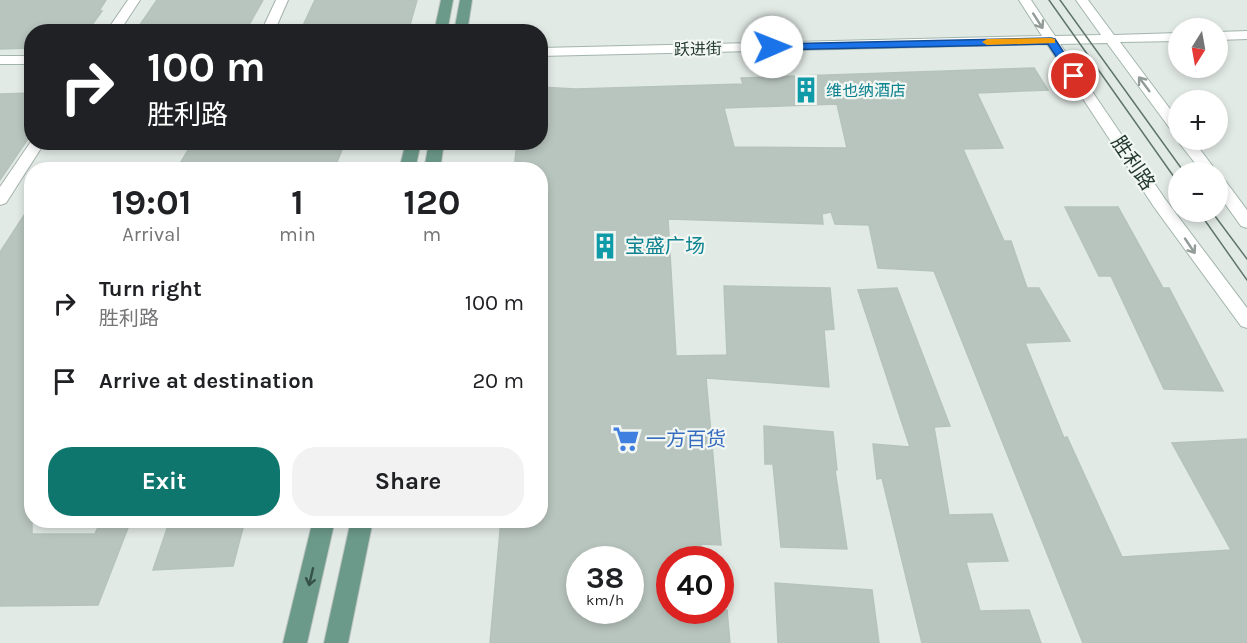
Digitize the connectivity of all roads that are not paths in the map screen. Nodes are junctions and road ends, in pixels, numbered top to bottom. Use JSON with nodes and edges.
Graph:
{"nodes":[{"id":1,"x":134,"y":0,"type":"edge"},
{"id":2,"x":282,"y":0,"type":"edge"},
{"id":3,"x":447,"y":0,"type":"edge"},
{"id":4,"x":466,"y":0,"type":"edge"},
{"id":5,"x":1025,"y":0,"type":"edge"},
{"id":6,"x":1082,"y":0,"type":"edge"},
{"id":7,"x":118,"y":24,"type":"edge"},
{"id":8,"x":271,"y":24,"type":"edge"},
{"id":9,"x":442,"y":24,"type":"edge"},
{"id":10,"x":462,"y":24,"type":"edge"},
{"id":11,"x":1247,"y":35,"type":"edge"},
{"id":12,"x":1228,"y":36,"type":"edge"},
{"id":13,"x":1168,"y":37,"type":"edge"},
{"id":14,"x":1110,"y":39,"type":"junction"},
{"id":15,"x":1051,"y":41,"type":"junction"},
{"id":16,"x":548,"y":52,"type":"edge"},
{"id":17,"x":0,"y":60,"type":"edge"},
{"id":18,"x":24,"y":60,"type":"edge"},
{"id":19,"x":1168,"y":116,"type":"edge"},
{"id":20,"x":1193,"y":150,"type":"edge"},
{"id":21,"x":1202,"y":162,"type":"edge"},
{"id":22,"x":24,"y":163,"type":"edge"},
{"id":23,"x":1228,"y":196,"type":"edge"},
{"id":24,"x":0,"y":199,"type":"edge"},
{"id":25,"x":1247,"y":222,"type":"edge"},
{"id":26,"x":1247,"y":321,"type":"edge"},
{"id":27,"x":322,"y":528,"type":"edge"},
{"id":28,"x":360,"y":528,"type":"edge"},
{"id":29,"x":295,"y":643,"type":"edge"},
{"id":30,"x":336,"y":643,"type":"edge"}],
"edges":[{"from":1,"to":7,"type":"street"},
{"from":2,"to":8,"type":"street"},
{"from":3,"to":9,"type":"main road"},
{"from":4,"to":10,"type":"main road"},
{"from":5,"to":15,"type":"street","name":"胜利路","one_way":true},
{"from":6,"to":14,"type":"street"},
{"from":11,"to":12,"type":"street"},
{"from":13,"to":14,"type":"street","name":"跃进街"},
{"from":14,"to":15,"type":"street","name":"跃进街"},
{"from":19,"to":14,"type":"street","one_way":true},
{"from":15,"to":16,"type":"street","name":"跃进街"},
{"from":15,"to":26,"type":"street","name":"胜利路","one_way":true},
{"from":17,"to":18,"type":"street"},
{"from":20,"to":21,"type":"street"},
{"from":22,"to":24,"type":"street"},
{"from":23,"to":25,"type":"street"},
{"from":27,"to":29,"type":"main road","one_way":true},
{"from":28,"to":30,"type":"main road"}]}
